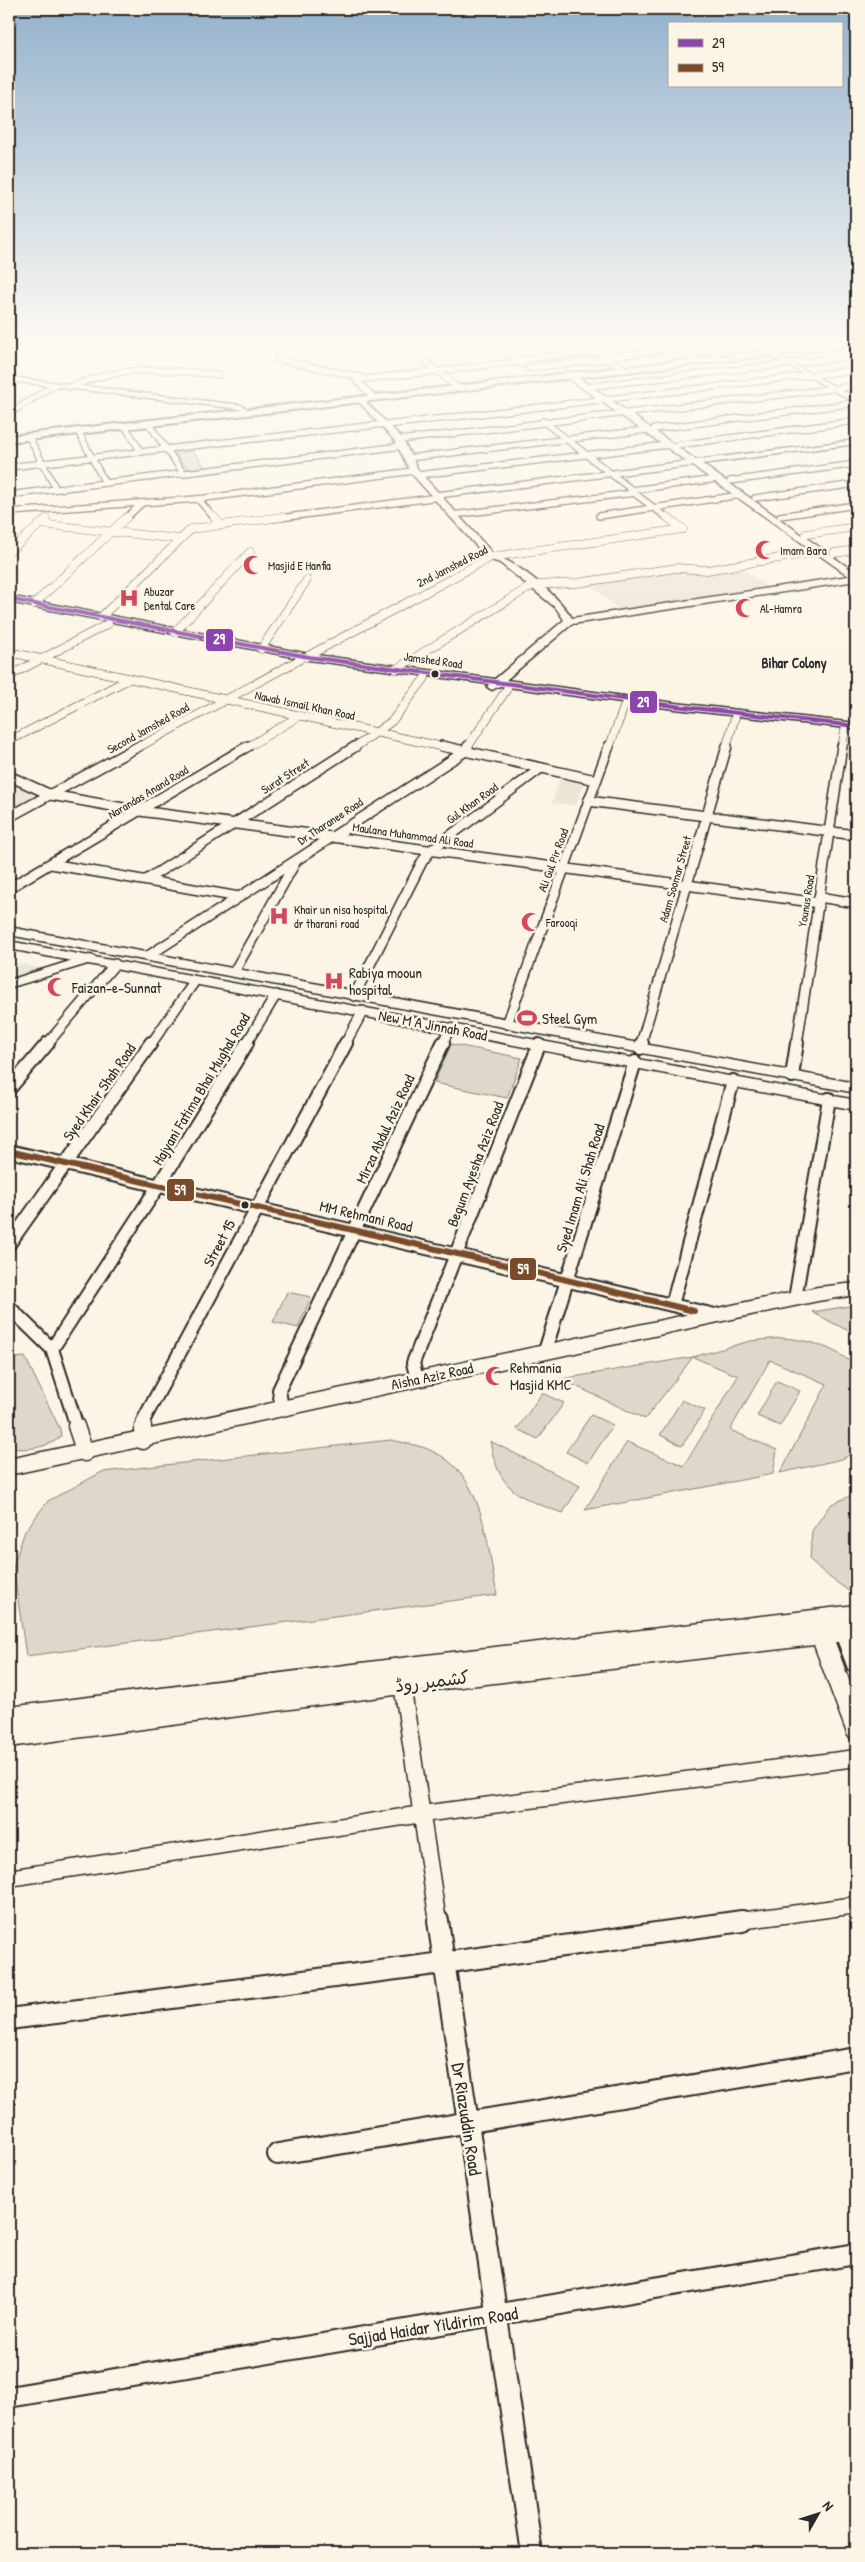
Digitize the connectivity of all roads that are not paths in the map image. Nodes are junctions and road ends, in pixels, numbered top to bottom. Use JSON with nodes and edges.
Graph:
{"nodes":[{"id":1,"x":39,"y":461,"type":"edge"},
{"id":2,"x":70,"y":461,"type":"edge"},
{"id":3,"x":93,"y":461,"type":"edge"},
{"id":4,"x":174,"y":461,"type":"edge"},
{"id":5,"x":278,"y":461,"type":"edge"},
{"id":6,"x":409,"y":461,"type":"edge"},
{"id":7,"x":535,"y":461,"type":"edge"},
{"id":8,"x":595,"y":461,"type":"edge"},
{"id":9,"x":709,"y":461,"type":"edge"},
{"id":10,"x":698,"y":462,"type":"junction"},
{"id":11,"x":41,"y":464,"type":"junction"},
{"id":12,"x":856,"y":464,"type":"edge"},
{"id":13,"x":9,"y":468,"type":"edge"},
{"id":14,"x":416,"y":473,"type":"junction"},
{"id":15,"x":611,"y":473,"type":"junction"},
{"id":16,"x":184,"y":474,"type":"junction"},
{"id":17,"x":717,"y":478,"type":"junction"},
{"id":18,"x":730,"y":481,"type":"junction"},
{"id":19,"x":105,"y":483,"type":"junction"},
{"id":20,"x":856,"y":484,"type":"edge"},
{"id":21,"x":56,"y":489,"type":"junction"},
{"id":22,"x":633,"y":491,"type":"junction"},
{"id":23,"x":9,"y":495,"type":"edge"},
{"id":24,"x":741,"y":495,"type":"junction"},
{"id":25,"x":438,"y":496,"type":"junction"},
{"id":26,"x":755,"y":498,"type":"junction"},
{"id":27,"x":198,"y":499,"type":"junction"},
{"id":28,"x":142,"y":503,"type":"junction"},
{"id":29,"x":856,"y":505,"type":"edge"},
{"id":30,"x":655,"y":508,"type":"junction"},
{"id":31,"x":57,"y":509,"type":"junction"},
{"id":32,"x":9,"y":512,"type":"edge"},
{"id":33,"x":452,"y":515,"type":"junction"},
{"id":34,"x":599,"y":516,"type":"dead end"},
{"id":35,"x":780,"y":516,"type":"junction"},
{"id":36,"x":40,"y":524,"type":"junction"},
{"id":37,"x":220,"y":525,"type":"junction"},
{"id":38,"x":856,"y":527,"type":"edge"},
{"id":39,"x":110,"y":532,"type":"junction"},
{"id":40,"x":806,"y":534,"type":"junction"},
{"id":41,"x":180,"y":539,"type":"junction"},
{"id":42,"x":856,"y":550,"type":"edge"},
{"id":43,"x":821,"y":551,"type":"junction"},
{"id":44,"x":9,"y":552,"type":"edge"},
{"id":45,"x":250,"y":552,"type":"dead end"},
{"id":46,"x":834,"y":553,"type":"junction"},
{"id":47,"x":490,"y":557,"type":"junction"},
{"id":48,"x":856,"y":569,"type":"edge"},
{"id":49,"x":856,"y":577,"type":"edge"},
{"id":50,"x":307,"y":580,"type":"dead end"},
{"id":51,"x":533,"y":585,"type":"junction"},
{"id":52,"x":9,"y":599,"type":"edge"},
{"id":53,"x":9,"y":604,"type":"edge"},
{"id":54,"x":34,"y":604,"type":"junction"},
{"id":55,"x":105,"y":621,"type":"junction"},
{"id":56,"x":569,"y":622,"type":"junction"},
{"id":57,"x":175,"y":632,"type":"junction"},
{"id":58,"x":260,"y":649,"type":"junction"},
{"id":59,"x":9,"y":652,"type":"edge"},
{"id":60,"x":302,"y":658,"type":"junction"},
{"id":61,"x":42,"y":660,"type":"junction"},
{"id":62,"x":396,"y":669,"type":"junction"},
{"id":63,"x":9,"y":676,"type":"edge"},
{"id":64,"x":424,"y":678,"type":"junction"},
{"id":65,"x":129,"y":679,"type":"junction"},
{"id":66,"x":493,"y":684,"type":"junction"},
{"id":67,"x":507,"y":688,"type":"junction"},
{"id":68,"x":225,"y":699,"type":"junction"},
{"id":69,"x":625,"y":704,"type":"junction"},
{"id":70,"x":299,"y":716,"type":"junction"},
{"id":71,"x":735,"y":717,"type":"junction"},
{"id":72,"x":856,"y":726,"type":"edge"},
{"id":73,"x":851,"y":730,"type":"edge"},
{"id":74,"x":377,"y":733,"type":"junction"},
{"id":75,"x":9,"y":741,"type":"edge"},
{"id":76,"x":464,"y":752,"type":"junction"},
{"id":77,"x":541,"y":768,"type":"junction"},
{"id":78,"x":9,"y":776,"type":"edge"},
{"id":79,"x":596,"y":780,"type":"junction"},
{"id":80,"x":51,"y":795,"type":"junction"},
{"id":81,"x":588,"y":801,"type":"junction"},
{"id":82,"x":140,"y":811,"type":"junction"},
{"id":83,"x":706,"y":816,"type":"junction"},
{"id":84,"x":9,"y":817,"type":"edge"},
{"id":85,"x":235,"y":824,"type":"junction"},
{"id":86,"x":829,"y":832,"type":"junction"},
{"id":87,"x":856,"y":835,"type":"edge"},
{"id":88,"x":330,"y":837,"type":"junction"},
{"id":89,"x":431,"y":850,"type":"junction"},
{"id":90,"x":297,"y":859,"type":"junction"},
{"id":91,"x":51,"y":864,"type":"junction"},
{"id":92,"x":563,"y":870,"type":"junction"},
{"id":93,"x":146,"y":880,"type":"junction"},
{"id":94,"x":687,"y":884,"type":"junction"},
{"id":95,"x":9,"y":888,"type":"edge"},
{"id":96,"x":239,"y":897,"type":"junction"},
{"id":97,"x":819,"y":900,"type":"junction"},
{"id":98,"x":856,"y":903,"type":"edge"},
{"id":99,"x":9,"y":931,"type":"edge"},
{"id":100,"x":9,"y":945,"type":"edge"},
{"id":101,"x":148,"y":956,"type":"junction"},
{"id":102,"x":89,"y":959,"type":"junction"},
{"id":103,"x":115,"y":964,"type":"junction"},
{"id":104,"x":234,"y":972,"type":"junction"},
{"id":105,"x":195,"y":981,"type":"junction"},
{"id":106,"x":9,"y":984,"type":"edge"},
{"id":107,"x":276,"y":995,"type":"junction"},
{"id":108,"x":354,"y":996,"type":"junction"},
{"id":109,"x":363,"y":1011,"type":"junction"},
{"id":110,"x":506,"y":1024,"type":"junction"},
{"id":111,"x":450,"y":1028,"type":"junction"},
{"id":112,"x":540,"y":1045,"type":"junction"},
{"id":113,"x":638,"y":1055,"type":"junction"},
{"id":114,"x":792,"y":1076,"type":"junction"},
{"id":115,"x":734,"y":1081,"type":"junction"},
{"id":116,"x":856,"y":1088,"type":"edge"},
{"id":117,"x":9,"y":1089,"type":"edge"},
{"id":118,"x":829,"y":1100,"type":"junction"},
{"id":119,"x":856,"y":1105,"type":"edge"},
{"id":120,"x":9,"y":1151,"type":"edge"},
{"id":121,"x":66,"y":1164,"type":"junction"},
{"id":122,"x":159,"y":1185,"type":"junction"},
{"id":123,"x":257,"y":1208,"type":"junction"},
{"id":124,"x":356,"y":1230,"type":"junction"},
{"id":125,"x":9,"y":1244,"type":"edge"},
{"id":126,"x":457,"y":1254,"type":"junction"},
{"id":127,"x":568,"y":1280,"type":"junction"},
{"id":128,"x":856,"y":1289,"type":"edge"},
{"id":129,"x":795,"y":1299,"type":"junction"},
{"id":130,"x":672,"y":1305,"type":"junction"},
{"id":131,"x":9,"y":1307,"type":"edge"},
{"id":132,"x":715,"y":1316,"type":"junction"},
{"id":133,"x":52,"y":1349,"type":"junction"},
{"id":134,"x":545,"y":1351,"type":"junction"},
{"id":135,"x":417,"y":1379,"type":"junction"},
{"id":136,"x":282,"y":1408,"type":"junction"},
{"id":137,"x":143,"y":1441,"type":"junction"},
{"id":138,"x":85,"y":1453,"type":"junction"},
{"id":139,"x":9,"y":1468,"type":"edge"},
{"id":140,"x":849,"y":1623,"type":"edge"},
{"id":141,"x":818,"y":1626,"type":"junction"},
{"id":142,"x":856,"y":1662,"type":"edge"},
{"id":143,"x":402,"y":1684,"type":"junction"},
{"id":144,"x":9,"y":1718,"type":"edge"},
{"id":145,"x":856,"y":1728,"type":"edge"},
{"id":146,"x":9,"y":1736,"type":"edge"},
{"id":147,"x":856,"y":1758,"type":"edge"},
{"id":148,"x":422,"y":1814,"type":"junction"},
{"id":149,"x":9,"y":1878,"type":"edge"},
{"id":150,"x":856,"y":1905,"type":"edge"},
{"id":151,"x":443,"y":1963,"type":"junction"},
{"id":152,"x":9,"y":2018,"type":"edge"},
{"id":153,"x":856,"y":2058,"type":"edge"},
{"id":154,"x":468,"y":2123,"type":"junction"},
{"id":155,"x":278,"y":2154,"type":"dead end"},
{"id":156,"x":856,"y":2254,"type":"edge"},
{"id":157,"x":498,"y":2316,"type":"junction"},
{"id":158,"x":9,"y":2397,"type":"edge"},
{"id":159,"x":532,"y":2553,"type":"edge"}],
"edges":[{"from":1,"to":11,"type":"street"},
{"from":2,"to":11,"type":"street"},
{"from":3,"to":19,"type":"street"},
{"from":4,"to":16,"type":"street"},
{"from":5,"to":16,"type":"street"},
{"from":6,"to":14,"type":"street"},
{"from":7,"to":14,"type":"street"},
{"from":8,"to":15,"type":"street"},
{"from":9,"to":10,"type":"street"},
{"from":10,"to":15,"type":"street"},
{"from":10,"to":17,"type":"street"},
{"from":10,"to":18,"type":"street"},
{"from":11,"to":13,"type":"street"},
{"from":11,"to":21,"type":"street"},
{"from":12,"to":18,"type":"street"},
{"from":14,"to":25,"type":"street"},
{"from":14,"to":27,"type":"street"},
{"from":15,"to":22,"type":"street"},
{"from":15,"to":25,"type":"street"},
{"from":16,"to":19,"type":"street"},
{"from":17,"to":22,"type":"street"},
{"from":17,"to":24,"type":"street"},
{"from":18,"to":26,"type":"street"},
{"from":19,"to":21,"type":"street"},
{"from":20,"to":26,"type":"street"},
{"from":21,"to":23,"type":"street"},
{"from":22,"to":30,"type":"street"},
{"from":22,"to":33,"type":"street"},
{"from":24,"to":30,"type":"street"},
{"from":24,"to":43,"type":"street"},
{"from":25,"to":33,"type":"street"},
{"from":25,"to":37,"type":"street"},
{"from":26,"to":35,"type":"street"},
{"from":27,"to":28,"type":"street"},
{"from":27,"to":37,"type":"street"},
{"from":28,"to":31,"type":"street"},
{"from":28,"to":39,"type":"street"},
{"from":29,"to":35,"type":"street"},
{"from":30,"to":34,"type":"street"},
{"from":30,"to":47,"type":"street","name":"2nd Jamshed Road"},
{"from":31,"to":32,"type":"street"},
{"from":31,"to":36,"type":"street"},
{"from":33,"to":47,"type":"street"},
{"from":35,"to":40,"type":"street"},
{"from":36,"to":39,"type":"street"},
{"from":36,"to":44,"type":"street"},
{"from":37,"to":41,"type":"street"},
{"from":38,"to":40,"type":"street"},
{"from":39,"to":41,"type":"street"},
{"from":39,"to":54,"type":"street"},
{"from":40,"to":46,"type":"street"},
{"from":41,"to":55,"type":"street"},
{"from":42,"to":46,"type":"street"},
{"from":43,"to":49,"type":"street"},
{"from":43,"to":51,"type":"street"},
{"from":45,"to":57,"type":"street"},
{"from":46,"to":48,"type":"street"},
{"from":47,"to":51,"type":"street"},
{"from":47,"to":60,"type":"street","name":"2nd Jamshed Road"},
{"from":49,"to":56,"type":"street"},
{"from":50,"to":58,"type":"street"},
{"from":51,"to":56,"type":"street"},
{"from":51,"to":62,"type":"street"},
{"from":52,"to":54,"type":"street","name":"Jamshed Road"},
{"from":53,"to":55,"type":"street","name":"Jamshed Road"},
{"from":54,"to":55,"type":"street","name":"Jamshed Road"},
{"from":55,"to":57,"type":"street","name":"Jamshed Road"},
{"from":55,"to":60,"type":"street","name":"Jamshed Road"},
{"from":55,"to":61,"type":"street"},
{"from":56,"to":66,"type":"street"},
{"from":57,"to":58,"type":"street","name":"Jamshed Road"},
{"from":58,"to":60,"type":"street","name":"Jamshed Road"},
{"from":59,"to":61,"type":"street","name":"Nawab Ismail Khan Road"},
{"from":60,"to":62,"type":"street","name":"Jamshed Road"},
{"from":60,"to":64,"type":"street","name":"Jamshed Road"},
{"from":60,"to":68,"type":"street","name":"Second Jamshed Road"},
{"from":61,"to":63,"type":"street"},
{"from":61,"to":65,"type":"street","name":"Nawab Ismail Khan Road"},
{"from":62,"to":66,"type":"street","name":"Jamshed Road"},
{"from":64,"to":66,"type":"street","name":"Jamshed Road"},
{"from":64,"to":74,"type":"street","name":"Surat Street"},
{"from":65,"to":68,"type":"street","name":"Nawab Ismail Khan Road"},
{"from":65,"to":75,"type":"street"},
{"from":66,"to":67,"type":"street","name":"Jamshed Road"},
{"from":66,"to":72,"type":"street","name":"Jamshed Road"},
{"from":67,"to":69,"type":"street","name":"Jamshed Road"},
{"from":67,"to":76,"type":"street","name":"Dr Tharanee Road"},
{"from":68,"to":70,"type":"street","name":"Nawab Ismail Khan Road"},
{"from":68,"to":80,"type":"street","name":"Second Jamshed Road"},
{"from":69,"to":71,"type":"street","name":"Jamshed Road"},
{"from":69,"to":79,"type":"street","name":"Ali Gul Pir Road"},
{"from":70,"to":74,"type":"street","name":"Nawab Ismail Khan Road"},
{"from":70,"to":82,"type":"street","name":"Narandas Anand Road"},
{"from":71,"to":73,"type":"street","name":"Jamshed Road"},
{"from":71,"to":83,"type":"street","name":"Adam Soomar Street"},
{"from":73,"to":86,"type":"street","name":"Younus Road"},
{"from":74,"to":76,"type":"street","name":"Nawab Ismail Khan Road"},
{"from":74,"to":85,"type":"street","name":"Surat Street"},
{"from":76,"to":77,"type":"street","name":"Nawab Ismail Khan Road"},
{"from":76,"to":88,"type":"street","name":"Dr Tharanee Road"},
{"from":77,"to":79,"type":"street","name":"Nawab Ismail Khan Road"},
{"from":77,"to":89,"type":"street","name":"Gul Khan Road"},
{"from":78,"to":80,"type":"street","name":"Maulana Muhammad Ali Road"},
{"from":79,"to":81,"type":"street","name":"Ali Gul Pir Road"},
{"from":80,"to":82,"type":"street","name":"Maulana Muhammad Ali Road"},
{"from":80,"to":84,"type":"street","name":"Second Jamshed Road"},
{"from":81,"to":83,"type":"street"},
{"from":81,"to":92,"type":"street","name":"Ali Gul Pir Road"},
{"from":82,"to":85,"type":"street","name":"Maulana Muhammad Ali Road"},
{"from":82,"to":91,"type":"street","name":"Narandas Anand Road"},
{"from":83,"to":86,"type":"street"},
{"from":83,"to":94,"type":"street","name":"Adam Soomar Street"},
{"from":85,"to":88,"type":"street","name":"Maulana Muhammad Ali Road"},
{"from":85,"to":93,"type":"street","name":"Surat Street"},
{"from":86,"to":87,"type":"street"},
{"from":86,"to":97,"type":"street","name":"Younus Road"},
{"from":88,"to":89,"type":"street","name":"Maulana Muhammad Ali Road"},
{"from":88,"to":90,"type":"street","name":"Dr Tharanee Road"},
{"from":89,"to":92,"type":"street","name":"Maulana Muhammad Ali Road"},
{"from":89,"to":108,"type":"street","name":"Gul Khan Road"},
{"from":90,"to":96,"type":"street","name":"Dr Tharanee Road"},
{"from":90,"to":104,"type":"street"},
{"from":91,"to":93,"type":"street"},
{"from":91,"to":95,"type":"street","name":"Narandas Anand Road"},
{"from":92,"to":94,"type":"street","name":"Maulana Muhammad Ali Road"},
{"from":92,"to":110,"type":"street","name":"Ali Gul Pir Road"},
{"from":93,"to":96,"type":"street"},
{"from":94,"to":97,"type":"street","name":"Maulana Muhammad Ali Road"},
{"from":94,"to":113,"type":"street","name":"Adam Soomar Street"},
{"from":96,"to":101,"type":"street","name":"Dr Tharanee Road"},
{"from":97,"to":98,"type":"street","name":"Maulana Muhammad Ali Road"},
{"from":97,"to":114,"type":"street","name":"Younus Road"},
{"from":99,"to":101,"type":"main road","name":"New M A Jinnah Road"},
{"from":100,"to":102,"type":"main road","name":"New M A Jinnah Road"},
{"from":101,"to":104,"type":"main road","name":"New M A Jinnah Road"},
{"from":102,"to":103,"type":"main road","name":"New M A Jinnah Road"},
{"from":102,"to":106,"type":"street"},
{"from":103,"to":105,"type":"main road","name":"New M A Jinnah Road"},
{"from":103,"to":117,"type":"street"},
{"from":104,"to":108,"type":"main road","name":"New M A Jinnah Road"},
{"from":105,"to":107,"type":"main road","name":"New M A Jinnah Road"},
{"from":105,"to":121,"type":"street","name":"Syed Khair Shah Road"},
{"from":107,"to":109,"type":"main road","name":"New M A Jinnah Road"},
{"from":107,"to":122,"type":"street","name":"Hajyani Fatima Bhai Mughal Road"},
{"from":108,"to":110,"type":"main road","name":"New M A Jinnah Road"},
{"from":109,"to":111,"type":"main road","name":"New M A Jinnah Road"},
{"from":109,"to":123,"type":"street","name":"Street 15"},
{"from":110,"to":113,"type":"main road","name":"New M A Jinnah Road"},
{"from":111,"to":112,"type":"main road","name":"New M A Jinnah Road"},
{"from":111,"to":124,"type":"street","name":"Mirza Abdul Aziz Road"},
{"from":112,"to":113,"type":"main road","name":"New M A Jinnah Road"},
{"from":112,"to":126,"type":"street","name":"Begum Ayesha Aziz Road"},
{"from":113,"to":114,"type":"main road","name":"New M A Jinnah Road"},
{"from":113,"to":115,"type":"main road","name":"New M A Jinnah Road"},
{"from":113,"to":127,"type":"street","name":"Syed Imam Ali Shah Road"},
{"from":114,"to":116,"type":"main road","name":"New M A Jinnah Road"},
{"from":115,"to":118,"type":"main road","name":"New M A Jinnah Road"},
{"from":115,"to":130,"type":"street"},
{"from":118,"to":119,"type":"main road","name":"New M A Jinnah Road"},
{"from":118,"to":129,"type":"street"},
{"from":120,"to":121,"type":"street","name":"MM Rehmani Road"},
{"from":121,"to":122,"type":"street","name":"MM Rehmani Road"},
{"from":121,"to":125,"type":"street","name":"Syed Khair Shah Road"},
{"from":122,"to":123,"type":"street","name":"MM Rehmani Road"},
{"from":122,"to":133,"type":"street","name":"Hajyani Fatima Bhai Mughal Road"},
{"from":123,"to":124,"type":"street","name":"MM Rehmani Road"},
{"from":123,"to":137,"type":"street","name":"Street 15"},
{"from":124,"to":126,"type":"street","name":"MM Rehmani Road"},
{"from":124,"to":136,"type":"street","name":"Mirza Abdul Aziz Road"},
{"from":126,"to":127,"type":"street","name":"MM Rehmani Road"},
{"from":126,"to":135,"type":"street","name":"Begum Ayesha Aziz Road"},
{"from":127,"to":130,"type":"street","name":"MM Rehmani Road"},
{"from":127,"to":134,"type":"street","name":"Syed Imam Ali Shah Road"},
{"from":128,"to":129,"type":"street","name":"Aisha Aziz Road"},
{"from":129,"to":132,"type":"street","name":"Aisha Aziz Road"},
{"from":130,"to":132,"type":"street","name":"MM Rehmani Road"},
{"from":131,"to":133,"type":"street"},
{"from":132,"to":134,"type":"street","name":"Aisha Aziz Road"},
{"from":133,"to":138,"type":"street"},
{"from":134,"to":135,"type":"street","name":"Aisha Aziz Road"},
{"from":135,"to":136,"type":"street","name":"Aisha Aziz Road"},
{"from":136,"to":137,"type":"street","name":"Aisha Aziz Road"},
{"from":137,"to":138,"type":"street","name":"Aisha Aziz Road"},
{"from":138,"to":139,"type":"street","name":"Aisha Aziz Road"},
{"from":140,"to":141,"type":"street","name":"کشمیر روڈ"},
{"from":140,"to":142,"type":"street"},
{"from":141,"to":143,"type":"street","name":"کشمیر روڈ"},
{"from":141,"to":144,"type":"street","name":"کشمیر روڈ"},
{"from":141,"to":145,"type":"street"},
{"from":143,"to":146,"type":"street","name":"کشمیر روڈ"},
{"from":143,"to":148,"type":"street","name":"Dr Riazuddin Road"},
{"from":147,"to":148,"type":"street"},
{"from":148,"to":149,"type":"street"},
{"from":148,"to":151,"type":"street","name":"Dr Riazuddin Road"},
{"from":150,"to":151,"type":"street"},
{"from":151,"to":152,"type":"street"},
{"from":151,"to":154,"type":"street","name":"Dr Riazuddin Road"},
{"from":153,"to":154,"type":"street"},
{"from":154,"to":155,"type":"street"},
{"from":154,"to":157,"type":"street","name":"Dr Riazuddin Road"},
{"from":156,"to":157,"type":"street","name":"Sajjad Haidar Yildirim Road"},
{"from":157,"to":158,"type":"street","name":"Sajjad Haidar Yildirim Road"},
{"from":157,"to":159,"type":"street","name":"Dr Riazuddin Road"}]}
